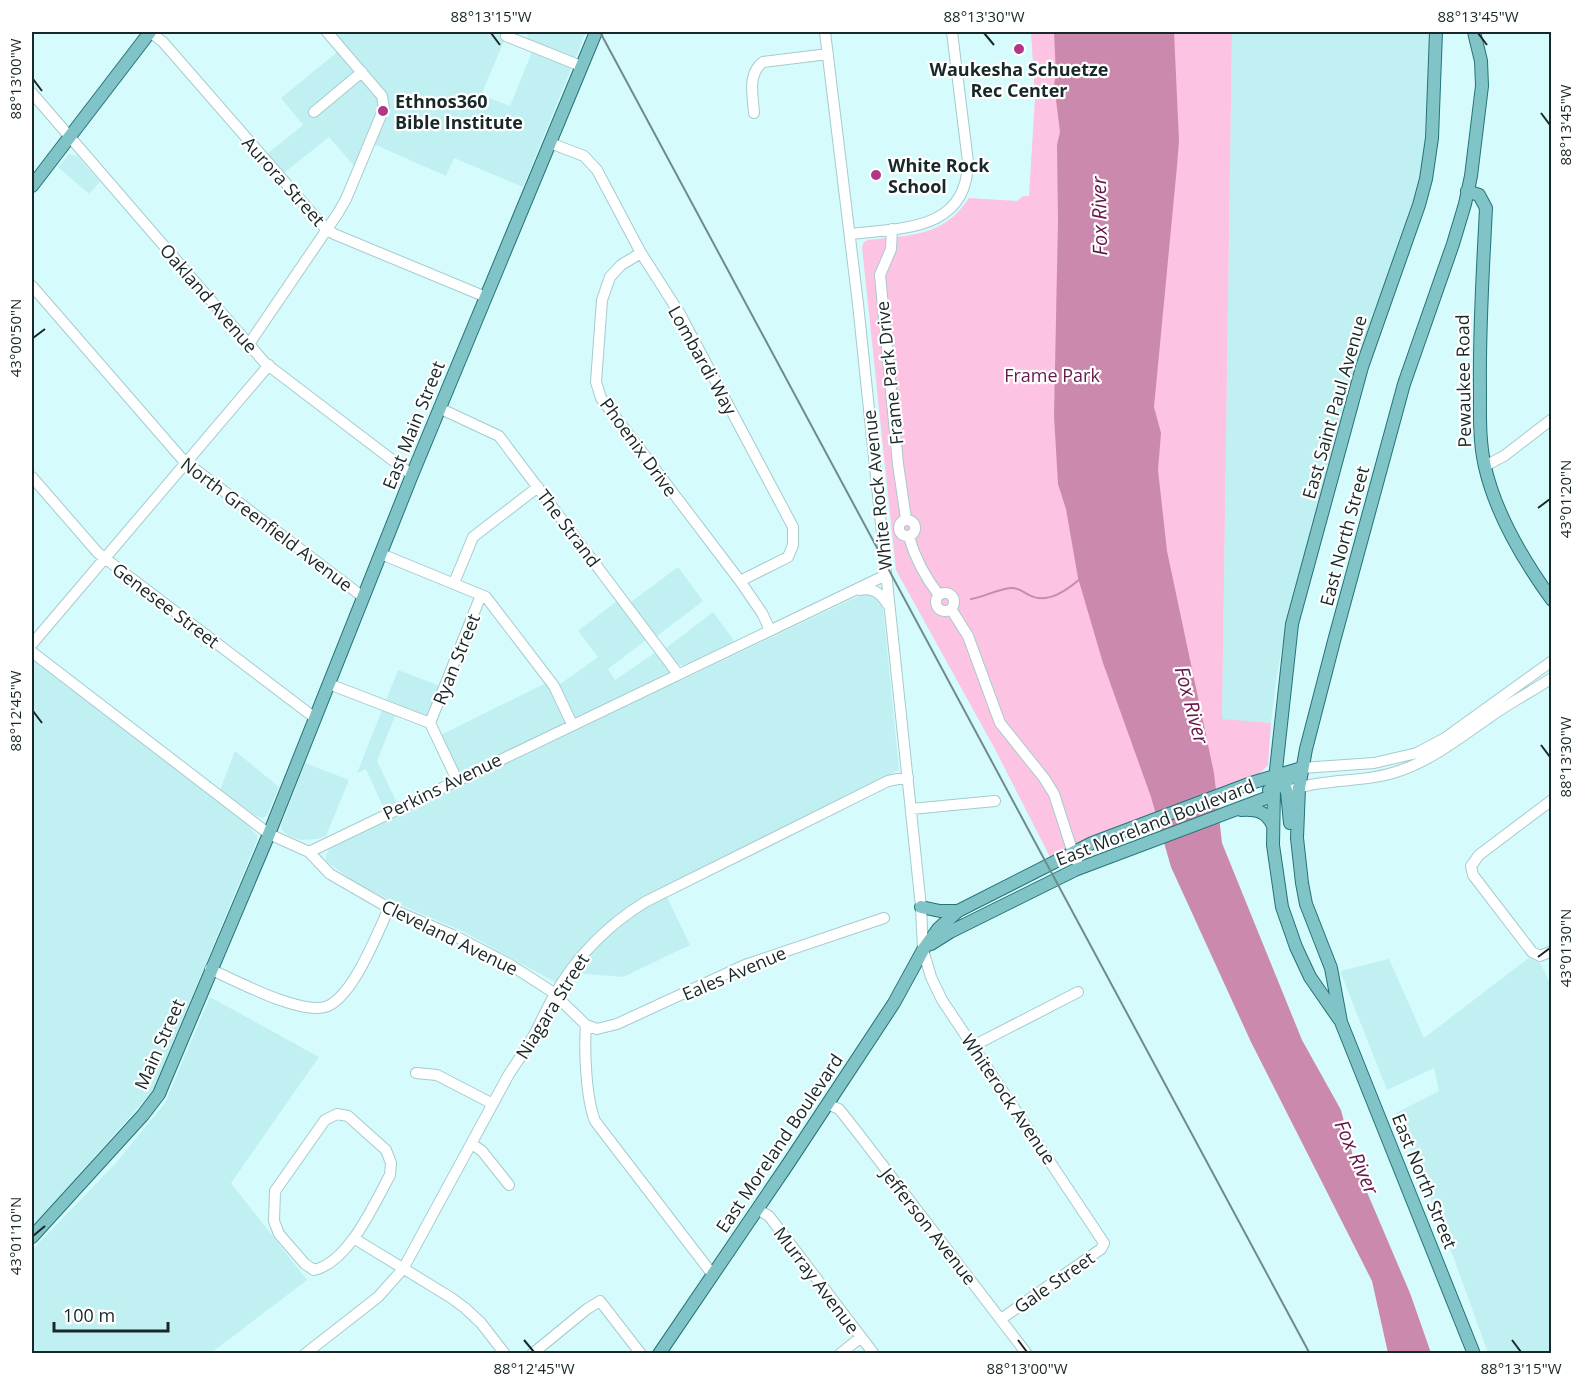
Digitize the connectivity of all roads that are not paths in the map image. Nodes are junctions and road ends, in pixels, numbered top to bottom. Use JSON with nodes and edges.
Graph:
{"nodes":[{"id":1,"x":150,"y":32,"type":"edge"},
{"id":2,"x":327,"y":32,"type":"edge"},
{"id":3,"x":596,"y":32,"type":"edge"},
{"id":4,"x":825,"y":32,"type":"edge"},
{"id":5,"x":952,"y":32,"type":"edge"},
{"id":6,"x":1436,"y":32,"type":"edge"},
{"id":7,"x":1474,"y":32,"type":"edge"},
{"id":8,"x":1481,"y":32,"type":"edge"},
{"id":9,"x":506,"y":36,"type":"dead end"},
{"id":10,"x":828,"y":54,"type":"junction"},
{"id":11,"x":1481,"y":62,"type":"junction"},
{"id":12,"x":581,"y":66,"type":"junction"},
{"id":13,"x":362,"y":72,"type":"junction"},
{"id":14,"x":32,"y":93,"type":"edge"},
{"id":15,"x":314,"y":112,"type":"dead end"},
{"id":16,"x":754,"y":113,"type":"dead end"},
{"id":17,"x":69,"y":136,"type":"junction"},
{"id":18,"x":550,"y":143,"type":"junction"},
{"id":19,"x":32,"y":186,"type":"edge"},
{"id":20,"x":1467,"y":191,"type":"junction"},
{"id":21,"x":327,"y":229,"type":"junction"},
{"id":22,"x":892,"y":229,"type":"junction"},
{"id":23,"x":850,"y":234,"type":"junction"},
{"id":24,"x":641,"y":253,"type":"junction"},
{"id":25,"x":32,"y":286,"type":"edge"},
{"id":26,"x":486,"y":297,"type":"junction"},
{"id":27,"x":249,"y":344,"type":"junction"},
{"id":28,"x":269,"y":366,"type":"junction"},
{"id":29,"x":439,"y":408,"type":"junction"},
{"id":30,"x":1551,"y":419,"type":"edge"},
{"id":31,"x":186,"y":462,"type":"junction"},
{"id":32,"x":1485,"y":466,"type":"junction"},
{"id":33,"x":412,"y":475,"type":"junction"},
{"id":34,"x":32,"y":477,"type":"edge"},
{"id":35,"x":538,"y":487,"type":"junction"},
{"id":36,"x":381,"y":554,"type":"junction"},
{"id":37,"x":104,"y":558,"type":"junction"},
{"id":38,"x":886,"y":575,"type":"junction"},
{"id":39,"x":740,"y":581,"type":"junction"},
{"id":40,"x":454,"y":583,"type":"junction"},
{"id":41,"x":481,"y":595,"type":"junction"},
{"id":42,"x":845,"y":595,"type":"junction"},
{"id":43,"x":363,"y":597,"type":"junction"},
{"id":44,"x":1551,"y":600,"type":"edge"},
{"id":45,"x":890,"y":609,"type":"junction"},
{"id":46,"x":770,"y":630,"type":"junction"},
{"id":47,"x":32,"y":644,"type":"edge"},
{"id":48,"x":32,"y":652,"type":"edge"},
{"id":49,"x":1551,"y":661,"type":"edge"},
{"id":50,"x":678,"y":674,"type":"junction"},
{"id":51,"x":1551,"y":678,"type":"edge"},
{"id":52,"x":329,"y":684,"type":"junction"},
{"id":53,"x":315,"y":718,"type":"junction"},
{"id":54,"x":430,"y":723,"type":"junction"},
{"id":55,"x":572,"y":724,"type":"junction"},
{"id":56,"x":1302,"y":768,"type":"junction"},
{"id":57,"x":908,"y":777,"type":"junction"},
{"id":58,"x":456,"y":780,"type":"junction"},
{"id":59,"x":1282,"y":787,"type":"junction"},
{"id":60,"x":1551,"y":800,"type":"edge"},
{"id":61,"x":994,"y":801,"type":"dead end"},
{"id":62,"x":1227,"y":803,"type":"junction"},
{"id":63,"x":911,"y":808,"type":"junction"},
{"id":64,"x":1273,"y":827,"type":"junction"},
{"id":65,"x":1156,"y":830,"type":"junction"},
{"id":66,"x":269,"y":834,"type":"junction"},
{"id":67,"x":309,"y":852,"type":"junction"},
{"id":68,"x":1073,"y":853,"type":"junction"},
{"id":69,"x":1080,"y":868,"type":"junction"},
{"id":70,"x":1006,"y":886,"type":"junction"},
{"id":71,"x":1012,"y":900,"type":"junction"},
{"id":72,"x":921,"y":907,"type":"junction"},
{"id":73,"x":389,"y":908,"type":"junction"},
{"id":74,"x":958,"y":911,"type":"junction"},
{"id":75,"x":884,"y":918,"type":"dead end"},
{"id":76,"x":1313,"y":923,"type":"junction"},
{"id":77,"x":923,"y":950,"type":"junction"},
{"id":78,"x":1551,"y":951,"type":"edge"},
{"id":79,"x":210,"y":969,"type":"junction"},
{"id":80,"x":1078,"y":992,"type":"dead end"},
{"id":81,"x":555,"y":994,"type":"junction"},
{"id":82,"x":1341,"y":1022,"type":"junction"},
{"id":83,"x":586,"y":1025,"type":"junction"},
{"id":84,"x":973,"y":1046,"type":"junction"},
{"id":85,"x":416,"y":1073,"type":"dead end"},
{"id":86,"x":493,"y":1104,"type":"junction"},
{"id":87,"x":827,"y":1104,"type":"junction"},
{"id":88,"x":472,"y":1144,"type":"junction"},
{"id":89,"x":509,"y":1185,"type":"dead end"},
{"id":90,"x":757,"y":1209,"type":"junction"},
{"id":91,"x":32,"y":1237,"type":"edge"},
{"id":92,"x":355,"y":1239,"type":"junction"},
{"id":93,"x":1104,"y":1243,"type":"joint"},
{"id":94,"x":403,"y":1269,"type":"junction"},
{"id":95,"x":712,"y":1275,"type":"junction"},
{"id":96,"x":1001,"y":1319,"type":"junction"},
{"id":97,"x":861,"y":1337,"type":"junction"},
{"id":98,"x":305,"y":1353,"type":"edge"},
{"id":99,"x":505,"y":1353,"type":"edge"},
{"id":100,"x":532,"y":1353,"type":"edge"},
{"id":101,"x":641,"y":1353,"type":"edge"},
{"id":102,"x":659,"y":1353,"type":"edge"},
{"id":103,"x":840,"y":1353,"type":"edge"},
{"id":104,"x":874,"y":1353,"type":"edge"},
{"id":105,"x":1028,"y":1353,"type":"edge"},
{"id":106,"x":1474,"y":1353,"type":"edge"}],
"edges":[{"from":1,"to":17,"type":"main road"},
{"from":1,"to":21,"type":"street","name":"Aurora Street"},
{"from":2,"to":13,"type":"street"},
{"from":3,"to":12,"type":"main road","name":"East Main Street"},
{"from":4,"to":10,"type":"street","name":"White Rock Avenue"},
{"from":5,"to":22,"type":"street"},
{"from":6,"to":59,"type":"main road","name":"East Saint Paul Avenue"},
{"from":7,"to":11,"type":"main road","name":"East North Street"},
{"from":8,"to":11,"type":"street","name":"East North Street"},
{"from":9,"to":12,"type":"street"},
{"from":10,"to":16,"type":"street"},
{"from":10,"to":23,"type":"street","name":"White Rock Avenue"},
{"from":11,"to":20,"type":"main road","name":"East North Street"},
{"from":12,"to":18,"type":"main road","name":"East Main Street"},
{"from":13,"to":15,"type":"street"},
{"from":13,"to":21,"type":"street"},
{"from":14,"to":17,"type":"street","name":"Oakland Avenue"},
{"from":17,"to":19,"type":"main road"},
{"from":17,"to":27,"type":"street","name":"Oakland Avenue"},
{"from":18,"to":24,"type":"street","name":"Lombardi Way"},
{"from":18,"to":26,"type":"main road","name":"East Main Street"},
{"from":20,"to":32,"type":"main road","name":"Pewaukee Road"},
{"from":20,"to":56,"type":"main road","name":"East North Street"},
{"from":21,"to":26,"type":"street","name":"Aurora Street"},
{"from":21,"to":27,"type":"street"},
{"from":22,"to":23,"type":"street"},
{"from":22,"to":68,"type":"street","name":"Frame Park Drive"},
{"from":23,"to":38,"type":"street","name":"White Rock Avenue"},
{"from":24,"to":39,"type":"street","name":"Phoenix Drive"},
{"from":24,"to":39,"type":"street","name":"Lombardi Way"},
{"from":25,"to":31,"type":"street","name":"North Greenfield Avenue"},
{"from":26,"to":29,"type":"main road","name":"East Main Street"},
{"from":27,"to":28,"type":"street","name":"Oakland Avenue"},
{"from":28,"to":31,"type":"street"},
{"from":28,"to":33,"type":"street","name":"Oakland Avenue"},
{"from":29,"to":33,"type":"main road","name":"East Main Street"},
{"from":29,"to":35,"type":"street","name":"The Strand"},
{"from":30,"to":32,"type":"street"},
{"from":31,"to":37,"type":"street"},
{"from":31,"to":43,"type":"street","name":"North Greenfield Avenue"},
{"from":32,"to":44,"type":"main road","name":"Pewaukee Road"},
{"from":33,"to":36,"type":"main road","name":"East Main Street"},
{"from":34,"to":37,"type":"street","name":"Genesee Street"},
{"from":35,"to":40,"type":"street"},
{"from":35,"to":50,"type":"street","name":"The Strand"},
{"from":36,"to":40,"type":"street"},
{"from":36,"to":43,"type":"main road","name":"East Main Street"},
{"from":37,"to":47,"type":"street"},
{"from":37,"to":53,"type":"street","name":"Genesee Street"},
{"from":38,"to":42,"type":"street","name":"Perkins Avenue"},
{"from":38,"to":45,"type":"street","name":"White Rock Avenue"},
{"from":39,"to":46,"type":"street","name":"Phoenix Drive"},
{"from":40,"to":41,"type":"street"},
{"from":41,"to":54,"type":"street","name":"Ryan Street"},
{"from":41,"to":55,"type":"street"},
{"from":42,"to":45,"type":"street"},
{"from":42,"to":46,"type":"street","name":"Perkins Avenue"},
{"from":43,"to":52,"type":"main road","name":"East Main Street"},
{"from":45,"to":57,"type":"street","name":"White Rock Avenue"},
{"from":46,"to":50,"type":"street","name":"Perkins Avenue"},
{"from":48,"to":66,"type":"street"},
{"from":49,"to":56,"type":"street"},
{"from":50,"to":55,"type":"street","name":"Perkins Avenue"},
{"from":51,"to":59,"type":"street"},
{"from":52,"to":53,"type":"main road","name":"East Main Street"},
{"from":52,"to":54,"type":"street"},
{"from":53,"to":66,"type":"main road","name":"East Main Street"},
{"from":54,"to":58,"type":"street"},
{"from":55,"to":58,"type":"street","name":"Perkins Avenue"},
{"from":56,"to":59,"type":"main road"},
{"from":56,"to":59,"type":"main road","name":"East North Street"},
{"from":57,"to":63,"type":"street","name":"White Rock Avenue"},
{"from":57,"to":81,"type":"street","name":"Niagara Street"},
{"from":58,"to":67,"type":"street","name":"Perkins Avenue"},
{"from":59,"to":62,"type":"main road"},
{"from":59,"to":62,"type":"main road","name":"East Moreland Boulevard"},
{"from":59,"to":64,"type":"main road","name":"East North Street"},
{"from":59,"to":76,"type":"main road","name":"East North Street"},
{"from":59,"to":76,"type":"main road"},
{"from":60,"to":78,"type":"street"},
{"from":61,"to":63,"type":"street"},
{"from":62,"to":64,"type":"main road"},
{"from":62,"to":65,"type":"main road","name":"East Moreland Boulevard"},
{"from":62,"to":65,"type":"main road","name":"East Moreland Boulevard"},
{"from":63,"to":72,"type":"street","name":"White Rock Avenue"},
{"from":64,"to":82,"type":"main road","name":"East North Street"},
{"from":65,"to":68,"type":"main road","name":"East Moreland Boulevard"},
{"from":65,"to":69,"type":"main road","name":"East Moreland Boulevard"},
{"from":66,"to":67,"type":"street"},
{"from":66,"to":79,"type":"main road","name":"Main Street"},
{"from":67,"to":73,"type":"street","name":"Cleveland Avenue"},
{"from":68,"to":69,"type":"street","name":"Frame Park Drive"},
{"from":68,"to":70,"type":"main road","name":"East Moreland Boulevard"},
{"from":69,"to":71,"type":"main road","name":"East Moreland Boulevard"},
{"from":70,"to":71,"type":"main road"},
{"from":70,"to":74,"type":"main road","name":"East Moreland Boulevard"},
{"from":71,"to":77,"type":"main road","name":"East Moreland Boulevard"},
{"from":72,"to":74,"type":"main road"},
{"from":72,"to":77,"type":"street","name":"White Rock Avenue"},
{"from":73,"to":79,"type":"street"},
{"from":73,"to":81,"type":"street","name":"Cleveland Avenue"},
{"from":74,"to":77,"type":"main road","name":"East Moreland Boulevard"},
{"from":75,"to":83,"type":"street","name":"Eales Avenue"},
{"from":76,"to":82,"type":"main road","name":"East North Street"},
{"from":77,"to":84,"type":"street","name":"Whiterock Avenue"},
{"from":77,"to":87,"type":"main road","name":"East Moreland Boulevard"},
{"from":79,"to":91,"type":"main road","name":"Main Street"},
{"from":80,"to":84,"type":"street"},
{"from":81,"to":83,"type":"street","name":"Cleveland Avenue"},
{"from":81,"to":86,"type":"street","name":"Niagara Street"},
{"from":82,"to":106,"type":"main road","name":"East North Street"},
{"from":83,"to":95,"type":"street"},
{"from":84,"to":93,"type":"street","name":"Whiterock Avenue"},
{"from":85,"to":86,"type":"street"},
{"from":86,"to":88,"type":"street","name":"Niagara Street"},
{"from":87,"to":90,"type":"main road","name":"East Moreland Boulevard"},
{"from":87,"to":96,"type":"street","name":"Jefferson Avenue"},
{"from":88,"to":89,"type":"street"},
{"from":88,"to":94,"type":"street","name":"Niagara Street"},
{"from":90,"to":95,"type":"main road","name":"East Moreland Boulevard"},
{"from":90,"to":97,"type":"street","name":"Murray Avenue"},
{"from":92,"to":92,"type":"street"},
{"from":92,"to":94,"type":"street"},
{"from":93,"to":96,"type":"street","name":"Gale Street"},
{"from":94,"to":98,"type":"street","name":"Niagara Street"},
{"from":94,"to":99,"type":"street"},
{"from":95,"to":102,"type":"main road","name":"East Moreland Boulevard"},
{"from":96,"to":105,"type":"street","name":"Jefferson Avenue"},
{"from":97,"to":103,"type":"street"},
{"from":97,"to":104,"type":"street","name":"Murray Avenue"},
{"from":100,"to":101,"type":"street"}]}
